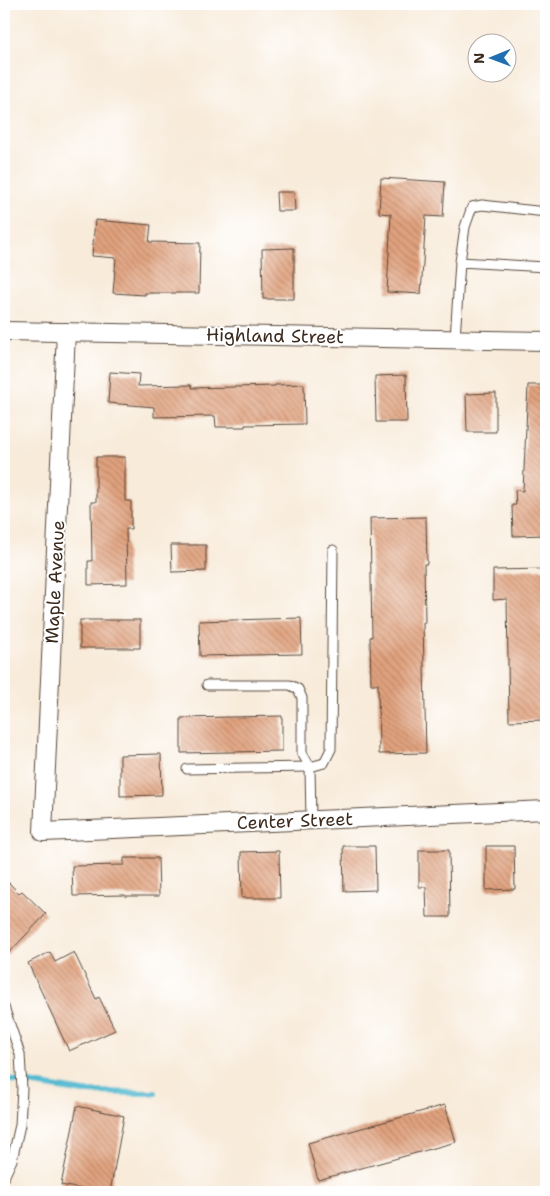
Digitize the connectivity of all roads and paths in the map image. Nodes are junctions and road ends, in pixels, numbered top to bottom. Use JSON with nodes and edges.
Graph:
{"nodes":[{"id":1,"x":546,"y":212,"type":"edge"},
{"id":2,"x":460,"y":262,"type":"junction"},
{"id":3,"x":546,"y":267,"type":"edge"},
{"id":4,"x":4,"y":331,"type":"edge"},
{"id":5,"x":66,"y":332,"type":"junction"},
{"id":6,"x":455,"y":339,"type":"junction"},
{"id":7,"x":546,"y":341,"type":"edge"},
{"id":8,"x":333,"y":550,"type":"dead end"},
{"id":9,"x":207,"y":685,"type":"dead end"},
{"id":10,"x":310,"y":767,"type":"junction"},
{"id":11,"x":187,"y":769,"type":"dead end"},
{"id":12,"x":546,"y":810,"type":"edge"},
{"id":13,"x":312,"y":820,"type":"junction"},
{"id":14,"x":44,"y":832,"type":"joint"},
{"id":15,"x":4,"y":1007,"type":"edge"},
{"id":16,"x":4,"y":1177,"type":"edge"}],
"edges":[{"from":1,"to":2,"type":"lane"},
{"from":2,"to":3,"type":"lane"},
{"from":2,"to":6,"type":"lane"},
{"from":4,"to":5,"type":"street","name":"Highland Street"},
{"from":5,"to":6,"type":"street","name":"Highland Street"},
{"from":5,"to":14,"type":"street","name":"Maple Avenue"},
{"from":6,"to":7,"type":"street","name":"Highland Street"},
{"from":8,"to":10,"type":"lane"},
{"from":9,"to":10,"type":"lane"},
{"from":10,"to":11,"type":"lane"},
{"from":10,"to":13,"type":"lane"},
{"from":12,"to":13,"type":"street","name":"Center Street"},
{"from":13,"to":14,"type":"street","name":"Center Street"},
{"from":15,"to":16,"type":"lane"}]}
